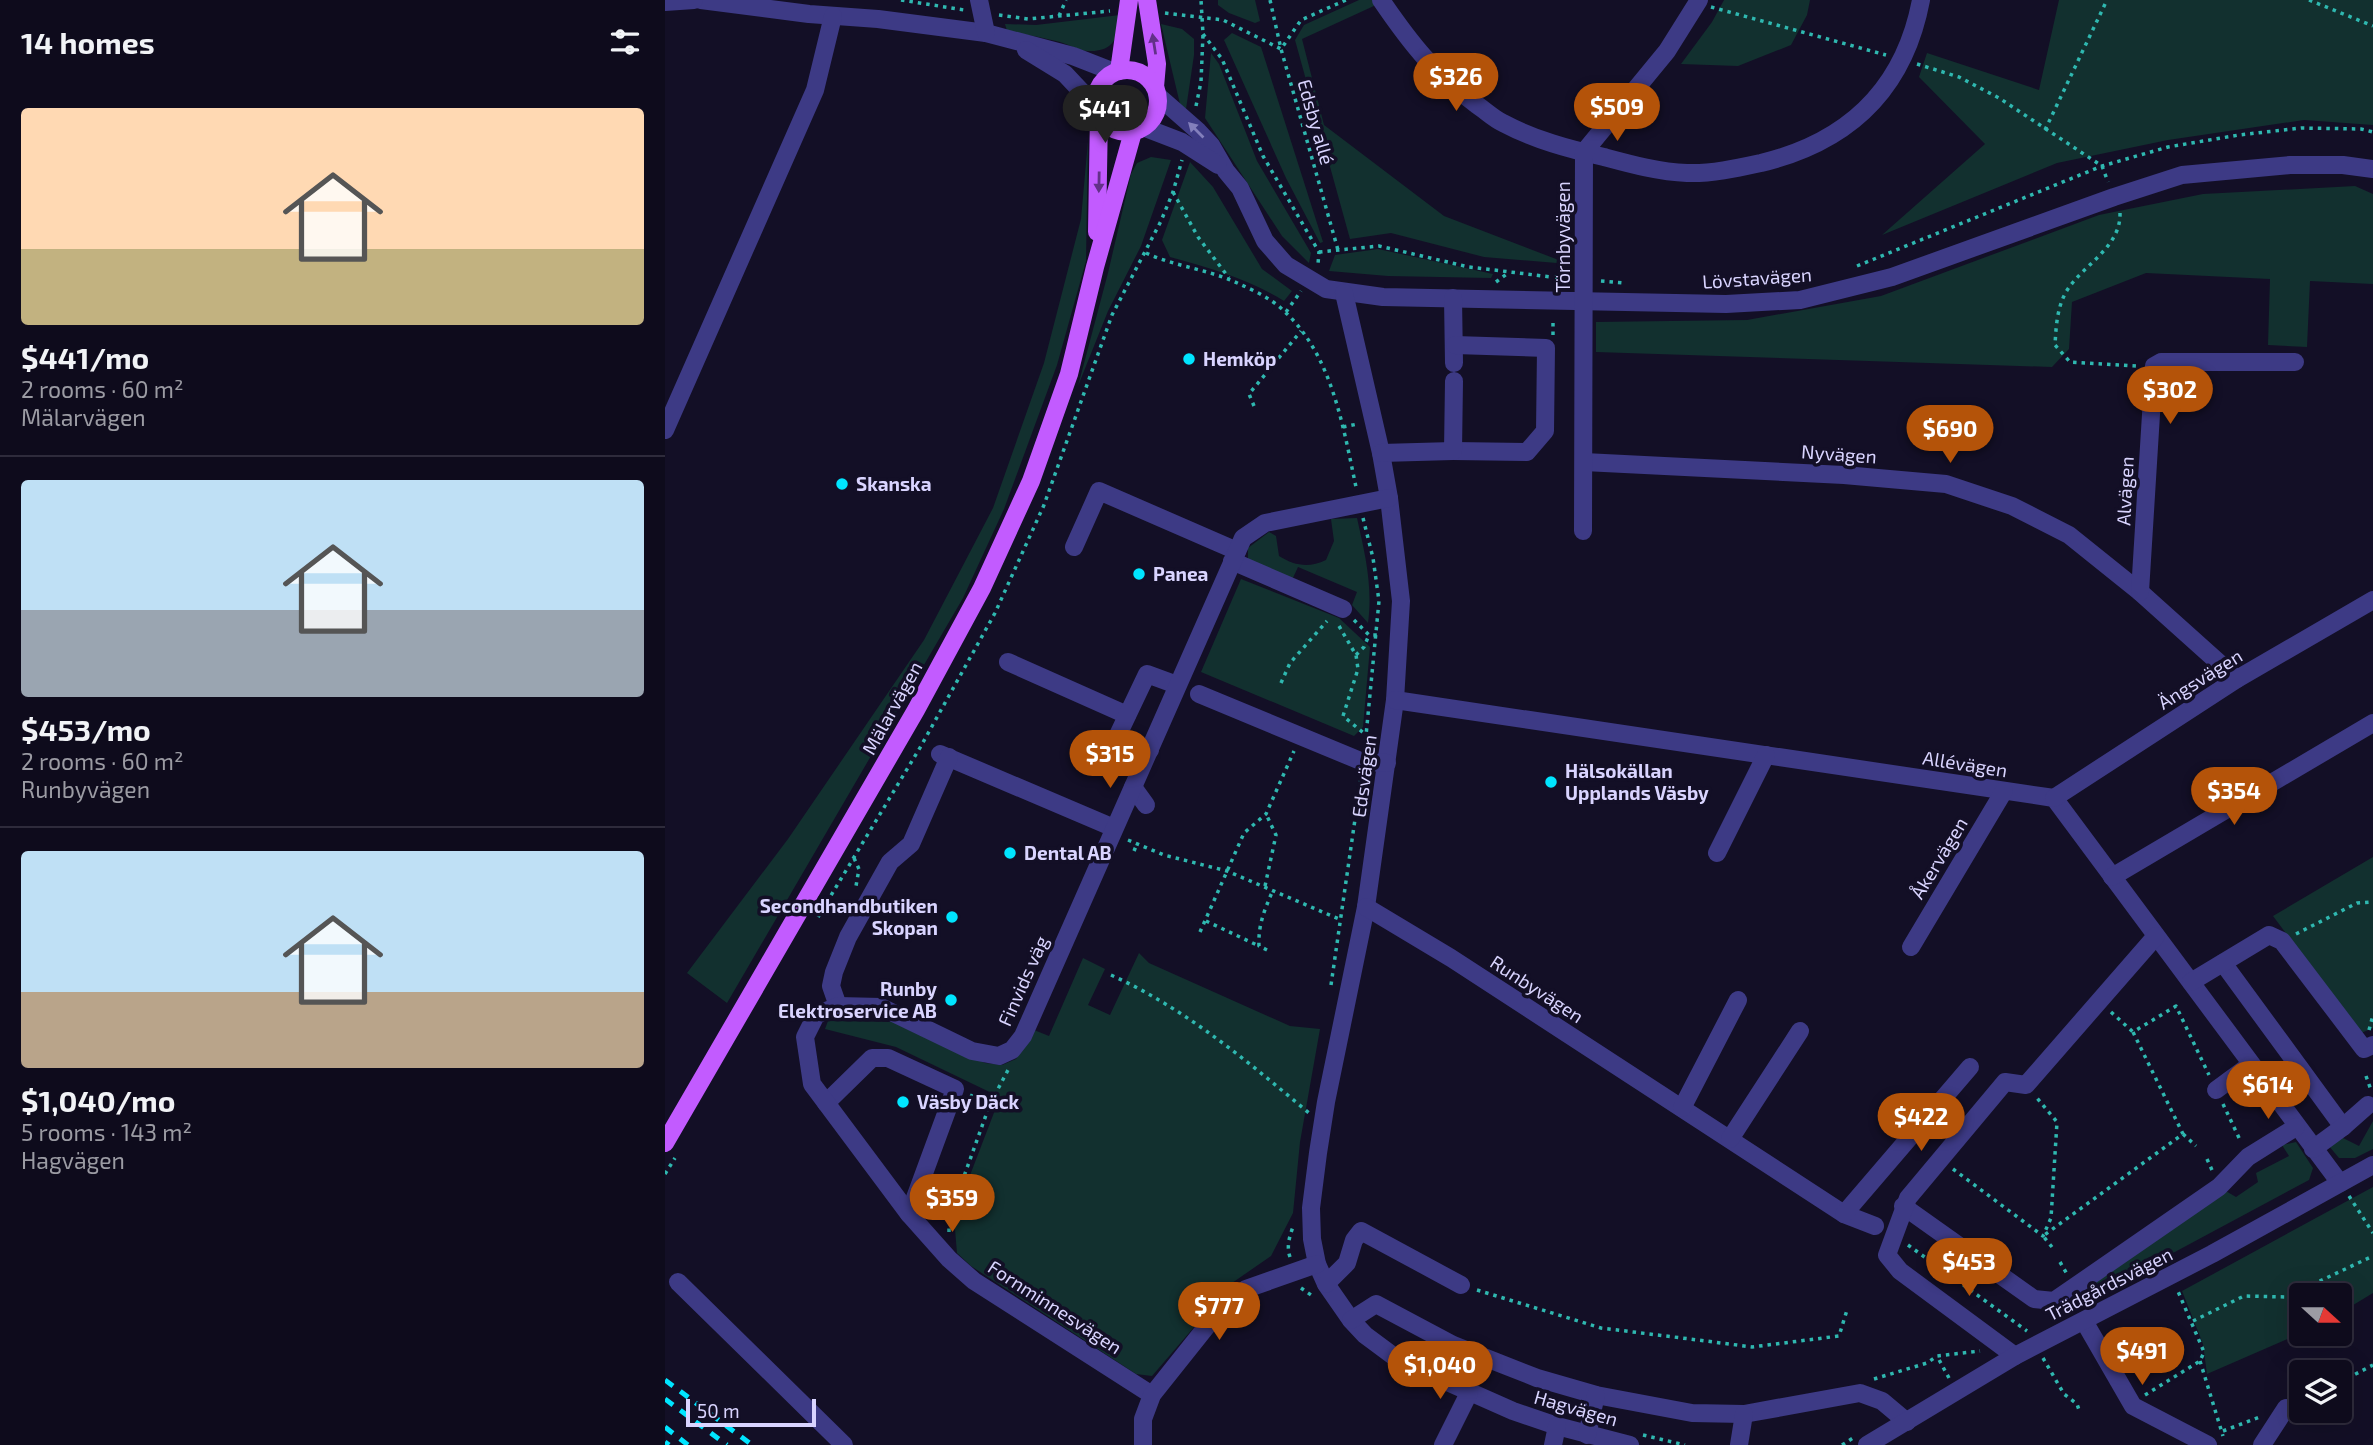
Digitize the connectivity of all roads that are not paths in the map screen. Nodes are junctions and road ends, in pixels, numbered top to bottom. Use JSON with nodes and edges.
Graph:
{"nodes":[{"id":1,"x":694,"y":0,"type":"edge"},
{"id":2,"x":701,"y":0,"type":"edge"},
{"id":3,"x":1381,"y":0,"type":"edge"},
{"id":4,"x":1921,"y":0,"type":"edge"},
{"id":5,"x":665,"y":2,"type":"edge"},
{"id":6,"x":1698,"y":2,"type":"edge"},
{"id":7,"x":1126,"y":5,"type":"edge"},
{"id":8,"x":1152,"y":6,"type":"edge"},
{"id":9,"x":980,"y":7,"type":"edge"},
{"id":10,"x":833,"y":16,"type":"junction"},
{"id":11,"x":986,"y":33,"type":"junction"},
{"id":12,"x":1011,"y":41,"type":"junction"},
{"id":13,"x":1116,"y":72,"type":"junction"},
{"id":14,"x":1156,"y":91,"type":"junction"},
{"id":15,"x":1097,"y":110,"type":"junction"},
{"id":16,"x":1138,"y":129,"type":"junction"},
{"id":17,"x":1584,"y":152,"type":"junction"},
{"id":18,"x":2373,"y":169,"type":"edge"},
{"id":19,"x":1226,"y":171,"type":"junction"},
{"id":20,"x":1095,"y":267,"type":"junction"},
{"id":21,"x":1344,"y":293,"type":"junction"},
{"id":22,"x":1453,"y":298,"type":"junction"},
{"id":23,"x":1583,"y":302,"type":"junction"},
{"id":24,"x":1455,"y":345,"type":"junction"},
{"id":25,"x":2295,"y":362,"type":"dead end"},
{"id":26,"x":665,"y":430,"type":"edge"},
{"id":27,"x":1453,"y":451,"type":"junction"},
{"id":28,"x":1381,"y":453,"type":"junction"},
{"id":29,"x":1584,"y":462,"type":"junction"},
{"id":30,"x":1389,"y":498,"type":"junction"},
{"id":31,"x":1583,"y":530,"type":"dead end"},
{"id":32,"x":1073,"y":547,"type":"dead end"},
{"id":33,"x":1235,"y":556,"type":"junction"},
{"id":34,"x":2140,"y":592,"type":"junction"},
{"id":35,"x":2373,"y":600,"type":"edge"},
{"id":36,"x":1338,"y":612,"type":"road end"},
{"id":37,"x":1008,"y":662,"type":"dead end"},
{"id":38,"x":2237,"y":679,"type":"junction"},
{"id":39,"x":1178,"y":685,"type":"junction"},
{"id":40,"x":1199,"y":694,"type":"dead end"},
{"id":41,"x":1395,"y":700,"type":"junction"},
{"id":42,"x":1127,"y":715,"type":"junction"},
{"id":43,"x":2373,"y":723,"type":"edge"},
{"id":44,"x":1150,"y":750,"type":"junction"},
{"id":45,"x":1766,"y":755,"type":"junction"},
{"id":46,"x":1387,"y":763,"type":"junction"},
{"id":47,"x":1133,"y":787,"type":"junction"},
{"id":48,"x":2004,"y":791,"type":"junction"},
{"id":49,"x":2054,"y":799,"type":"junction"},
{"id":50,"x":1146,"y":805,"type":"dead end"},
{"id":51,"x":1113,"y":830,"type":"junction"},
{"id":52,"x":1717,"y":853,"type":"dead end"},
{"id":53,"x":2112,"y":877,"type":"junction"},
{"id":54,"x":1366,"y":907,"type":"junction"},
{"id":55,"x":2156,"y":936,"type":"junction"},
{"id":56,"x":1911,"y":947,"type":"dead end"},
{"id":57,"x":2223,"y":962,"type":"junction"},
{"id":58,"x":2191,"y":982,"type":"junction"},
{"id":59,"x":1738,"y":1000,"type":"dead end"},
{"id":60,"x":833,"y":1007,"type":"junction"},
{"id":61,"x":1800,"y":1031,"type":"dead end"},
{"id":62,"x":2373,"y":1045,"type":"edge"},
{"id":63,"x":2250,"y":1065,"type":"junction"},
{"id":64,"x":1970,"y":1067,"type":"dead end"},
{"id":65,"x":2216,"y":1090,"type":"road end"},
{"id":66,"x":2371,"y":1100,"type":"edge"},
{"id":67,"x":826,"y":1103,"type":"junction"},
{"id":68,"x":1682,"y":1108,"type":"junction"},
{"id":69,"x":2296,"y":1127,"type":"junction"},
{"id":70,"x":2343,"y":1128,"type":"junction"},
{"id":71,"x":1730,"y":1139,"type":"junction"},
{"id":72,"x":665,"y":1143,"type":"edge"},
{"id":73,"x":2313,"y":1149,"type":"junction"},
{"id":74,"x":2373,"y":1165,"type":"edge"},
{"id":75,"x":2340,"y":1183,"type":"junction"},
{"id":76,"x":1903,"y":1206,"type":"junction"},
{"id":77,"x":909,"y":1214,"type":"junction"},
{"id":78,"x":1844,"y":1214,"type":"junction"},
{"id":79,"x":1875,"y":1226,"type":"dead end"},
{"id":80,"x":1317,"y":1264,"type":"junction"},
{"id":81,"x":678,"y":1282,"type":"dead end"},
{"id":82,"x":1327,"y":1284,"type":"junction"},
{"id":83,"x":1461,"y":1285,"type":"road end"},
{"id":84,"x":1351,"y":1320,"type":"junction"},
{"id":85,"x":2084,"y":1321,"type":"junction"},
{"id":86,"x":2010,"y":1352,"type":"junction"},
{"id":87,"x":1469,"y":1393,"type":"junction"},
{"id":88,"x":1151,"y":1395,"type":"junction"},
{"id":89,"x":1596,"y":1395,"type":"junction"},
{"id":90,"x":2286,"y":1408,"type":"road end"},
{"id":91,"x":1744,"y":1414,"type":"junction"},
{"id":92,"x":1907,"y":1422,"type":"junction"},
{"id":93,"x":1557,"y":1426,"type":"junction"},
{"id":94,"x":1587,"y":1435,"type":"junction"},
{"id":95,"x":1631,"y":1439,"type":"edge"},
{"id":96,"x":2215,"y":1443,"type":"edge"},
{"id":97,"x":844,"y":1445,"type":"edge"},
{"id":98,"x":1143,"y":1445,"type":"edge"},
{"id":99,"x":1443,"y":1445,"type":"edge"},
{"id":100,"x":1553,"y":1445,"type":"edge"},
{"id":101,"x":1739,"y":1445,"type":"edge"},
{"id":102,"x":1867,"y":1445,"type":"edge"},
{"id":103,"x":2262,"y":1445,"type":"edge"}],
"edges":[{"from":1,"to":5,"type":"street"},
{"from":2,"to":10,"type":"street"},
{"from":3,"to":17,"type":"street"},
{"from":4,"to":17,"type":"street"},
{"from":6,"to":17,"type":"street"},
{"from":7,"to":13,"type":"main road"},
{"from":14,"to":8,"type":"main road","one_way":true},
{"from":9,"to":11,"type":"street"},
{"from":10,"to":11,"type":"street"},
{"from":10,"to":26,"type":"street"},
{"from":11,"to":12,"type":"street"},
{"from":12,"to":13,"type":"street"},
{"from":12,"to":15,"type":"street"},
{"from":13,"to":14,"type":"main road"},
{"from":13,"to":15,"type":"main road"},
{"from":14,"to":16,"type":"main road"},
{"from":19,"to":14,"type":"street","name":"Lövstavägen","one_way":true},
{"from":15,"to":16,"type":"main road"},
{"from":15,"to":20,"type":"main road","name":"Mälarvägen","one_way":true},
{"from":16,"to":19,"type":"street","name":"Lövstavägen"},
{"from":16,"to":20,"type":"main road","name":"Mälarvägen"},
{"from":17,"to":23,"type":"street","name":"Törnbyvägen"},
{"from":18,"to":23,"type":"street","name":"Lövstavägen"},
{"from":19,"to":21,"type":"street","name":"Lövstavägen"},
{"from":20,"to":72,"type":"main road","name":"Mälarvägen"},
{"from":21,"to":22,"type":"street","name":"Lövstavägen"},
{"from":21,"to":28,"type":"street","name":"Edsvägen"},
{"from":22,"to":23,"type":"street","name":"Lövstavägen"},
{"from":22,"to":24,"type":"street"},
{"from":23,"to":29,"type":"street"},
{"from":24,"to":27,"type":"street"},
{"from":24,"to":27,"type":"street"},
{"from":25,"to":34,"type":"street","name":"Alvägen"},
{"from":27,"to":28,"type":"street"},
{"from":28,"to":30,"type":"street","name":"Edsvägen"},
{"from":29,"to":31,"type":"street"},
{"from":29,"to":34,"type":"street","name":"Nyvägen"},
{"from":30,"to":33,"type":"street","name":"Finvids väg"},
{"from":30,"to":41,"type":"street","name":"Edsvägen"},
{"from":32,"to":33,"type":"street"},
{"from":33,"to":36,"type":"street"},
{"from":33,"to":39,"type":"street","name":"Finvids väg"},
{"from":34,"to":38,"type":"street","name":"Nyvägen"},
{"from":35,"to":38,"type":"street","name":"Ängsvägen"},
{"from":37,"to":42,"type":"street"},
{"from":38,"to":49,"type":"street","name":"Ängsvägen"},
{"from":39,"to":42,"type":"street"},
{"from":39,"to":44,"type":"street","name":"Finvids väg"},
{"from":40,"to":46,"type":"street"},
{"from":41,"to":45,"type":"street","name":"Allévägen"},
{"from":41,"to":46,"type":"street","name":"Edsvägen"},
{"from":42,"to":44,"type":"street"},
{"from":43,"to":53,"type":"street"},
{"from":44,"to":47,"type":"street","name":"Finvids väg"},
{"from":45,"to":48,"type":"street","name":"Allévägen"},
{"from":45,"to":52,"type":"street"},
{"from":46,"to":54,"type":"street","name":"Edsvägen"},
{"from":47,"to":50,"type":"street"},
{"from":47,"to":51,"type":"street","name":"Finvids väg"},
{"from":48,"to":49,"type":"street","name":"Allévägen"},
{"from":48,"to":56,"type":"street","name":"Åkervägen"},
{"from":49,"to":53,"type":"street"},
{"from":51,"to":60,"type":"street","name":"Finvids väg"},
{"from":51,"to":60,"type":"street"},
{"from":53,"to":55,"type":"street"},
{"from":54,"to":68,"type":"street","name":"Runbyvägen"},
{"from":54,"to":80,"type":"street","name":"Edsvägen"},
{"from":55,"to":58,"type":"street"},
{"from":55,"to":76,"type":"street"},
{"from":57,"to":58,"type":"street"},
{"from":57,"to":62,"type":"street"},
{"from":57,"to":70,"type":"street"},
{"from":58,"to":63,"type":"street"},
{"from":59,"to":68,"type":"street"},
{"from":60,"to":67,"type":"street","name":"Fornminnesvägen"},
{"from":61,"to":71,"type":"street"},
{"from":63,"to":65,"type":"street"},
{"from":63,"to":69,"type":"street"},
{"from":64,"to":78,"type":"street"},
{"from":66,"to":70,"type":"street"},
{"from":67,"to":77,"type":"street","name":"Fornminnesvägen"},
{"from":67,"to":77,"type":"street"},
{"from":68,"to":71,"type":"street","name":"Runbyvägen"},
{"from":69,"to":73,"type":"street"},
{"from":69,"to":76,"type":"street"},
{"from":70,"to":73,"type":"street"},
{"from":71,"to":78,"type":"street","name":"Runbyvägen"},
{"from":73,"to":75,"type":"street"},
{"from":74,"to":75,"type":"street","name":"Trädgårdsvägen"},
{"from":75,"to":85,"type":"street","name":"Trädgårdsvägen"},
{"from":76,"to":86,"type":"street"},
{"from":77,"to":88,"type":"street","name":"Fornminnesvägen"},
{"from":78,"to":79,"type":"street","name":"Runbyvägen"},
{"from":80,"to":82,"type":"street","name":"Hagvägen"},
{"from":80,"to":88,"type":"street"},
{"from":81,"to":97,"type":"street"},
{"from":82,"to":83,"type":"street"},
{"from":82,"to":84,"type":"street","name":"Hagvägen"},
{"from":84,"to":87,"type":"street","name":"Hagvägen"},
{"from":84,"to":89,"type":"street"},
{"from":85,"to":86,"type":"street","name":"Trädgårdsvägen"},
{"from":85,"to":96,"type":"street"},
{"from":86,"to":92,"type":"street","name":"Trädgårdsvägen"},
{"from":87,"to":93,"type":"street","name":"Hagvägen"},
{"from":87,"to":99,"type":"street"},
{"from":88,"to":98,"type":"street"},
{"from":89,"to":91,"type":"street"},
{"from":89,"to":94,"type":"street"},
{"from":90,"to":103,"type":"street"},
{"from":91,"to":92,"type":"street"},
{"from":91,"to":101,"type":"street"},
{"from":92,"to":102,"type":"street","name":"Trädgårdsvägen"},
{"from":93,"to":94,"type":"street","name":"Hagvägen"},
{"from":93,"to":100,"type":"street"},
{"from":94,"to":95,"type":"street","name":"Hagvägen"}]}
